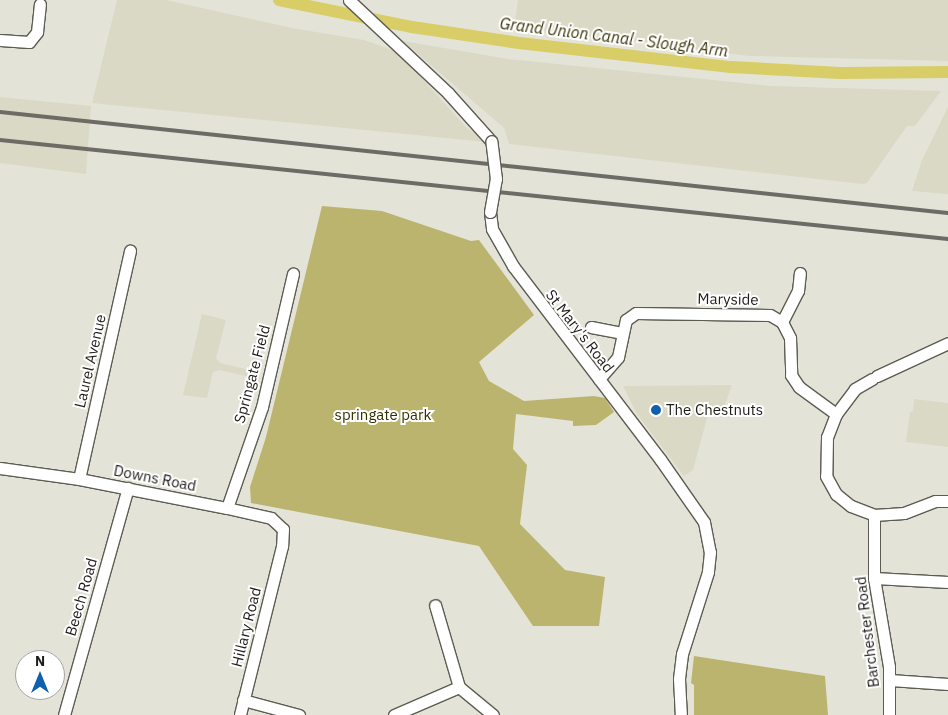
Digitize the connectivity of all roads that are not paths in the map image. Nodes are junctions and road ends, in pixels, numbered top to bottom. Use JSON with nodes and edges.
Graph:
{"nodes":[{"id":1,"x":349,"y":0,"type":"edge"},
{"id":2,"x":40,"y":4,"type":"dead end"},
{"id":3,"x":0,"y":40,"type":"edge"},
{"id":4,"x":130,"y":251,"type":"dead end"},
{"id":5,"x":800,"y":273,"type":"dead end"},
{"id":6,"x":293,"y":274,"type":"dead end"},
{"id":7,"x":782,"y":322,"type":"junction"},
{"id":8,"x":590,"y":327,"type":"dead end"},
{"id":9,"x":621,"y":333,"type":"junction"},
{"id":10,"x":948,"y":343,"type":"edge"},
{"id":11,"x":599,"y":380,"type":"junction"},
{"id":12,"x":836,"y":414,"type":"junction"},
{"id":13,"x":0,"y":468,"type":"edge"},
{"id":14,"x":79,"y":479,"type":"junction"},
{"id":15,"x":128,"y":488,"type":"junction"},
{"id":16,"x":948,"y":501,"type":"edge"},
{"id":17,"x":227,"y":508,"type":"junction"},
{"id":18,"x":874,"y":515,"type":"junction"},
{"id":19,"x":282,"y":546,"type":"joint"},
{"id":20,"x":874,"y":578,"type":"junction"},
{"id":21,"x":948,"y":582,"type":"edge"},
{"id":22,"x":435,"y":605,"type":"dead end"},
{"id":23,"x":890,"y":680,"type":"junction"},
{"id":24,"x":948,"y":684,"type":"edge"},
{"id":25,"x":459,"y":687,"type":"junction"},
{"id":26,"x":244,"y":700,"type":"junction"},
{"id":27,"x":64,"y":715,"type":"edge"},
{"id":28,"x":240,"y":715,"type":"edge"},
{"id":29,"x":299,"y":715,"type":"edge"},
{"id":30,"x":394,"y":715,"type":"edge"},
{"id":31,"x":493,"y":715,"type":"edge"},
{"id":32,"x":681,"y":715,"type":"edge"},
{"id":33,"x":889,"y":715,"type":"edge"}],
"edges":[{"from":1,"to":11,"type":"street","name":"St Mary's Road","bridge":true},
{"from":2,"to":3,"type":"street"},
{"from":4,"to":14,"type":"street","name":"Laurel Avenue"},
{"from":5,"to":7,"type":"street"},
{"from":6,"to":17,"type":"street","name":"Springate Field"},
{"from":7,"to":9,"type":"street","name":"Maryside"},
{"from":7,"to":12,"type":"street"},
{"from":8,"to":9,"type":"street"},
{"from":9,"to":11,"type":"street","name":"Maryside"},
{"from":10,"to":12,"type":"street"},
{"from":11,"to":32,"type":"street","name":"St Mary's Road"},
{"from":12,"to":18,"type":"street"},
{"from":13,"to":14,"type":"street","name":"Downs Road"},
{"from":14,"to":15,"type":"street","name":"Downs Road"},
{"from":15,"to":17,"type":"street","name":"Downs Road"},
{"from":15,"to":27,"type":"street","name":"Beech Road"},
{"from":16,"to":18,"type":"street"},
{"from":17,"to":19,"type":"street","name":"Downs Road"},
{"from":18,"to":20,"type":"street","name":"Barchester Road"},
{"from":19,"to":26,"type":"street","name":"Hillary Road"},
{"from":20,"to":21,"type":"street"},
{"from":20,"to":23,"type":"street","name":"Barchester Road"},
{"from":22,"to":25,"type":"street"},
{"from":23,"to":24,"type":"street"},
{"from":23,"to":33,"type":"street","name":"Barchester Road"},
{"from":25,"to":30,"type":"street"},
{"from":25,"to":31,"type":"street"},
{"from":26,"to":28,"type":"street","name":"Hillary Road"},
{"from":26,"to":29,"type":"street"}]}
